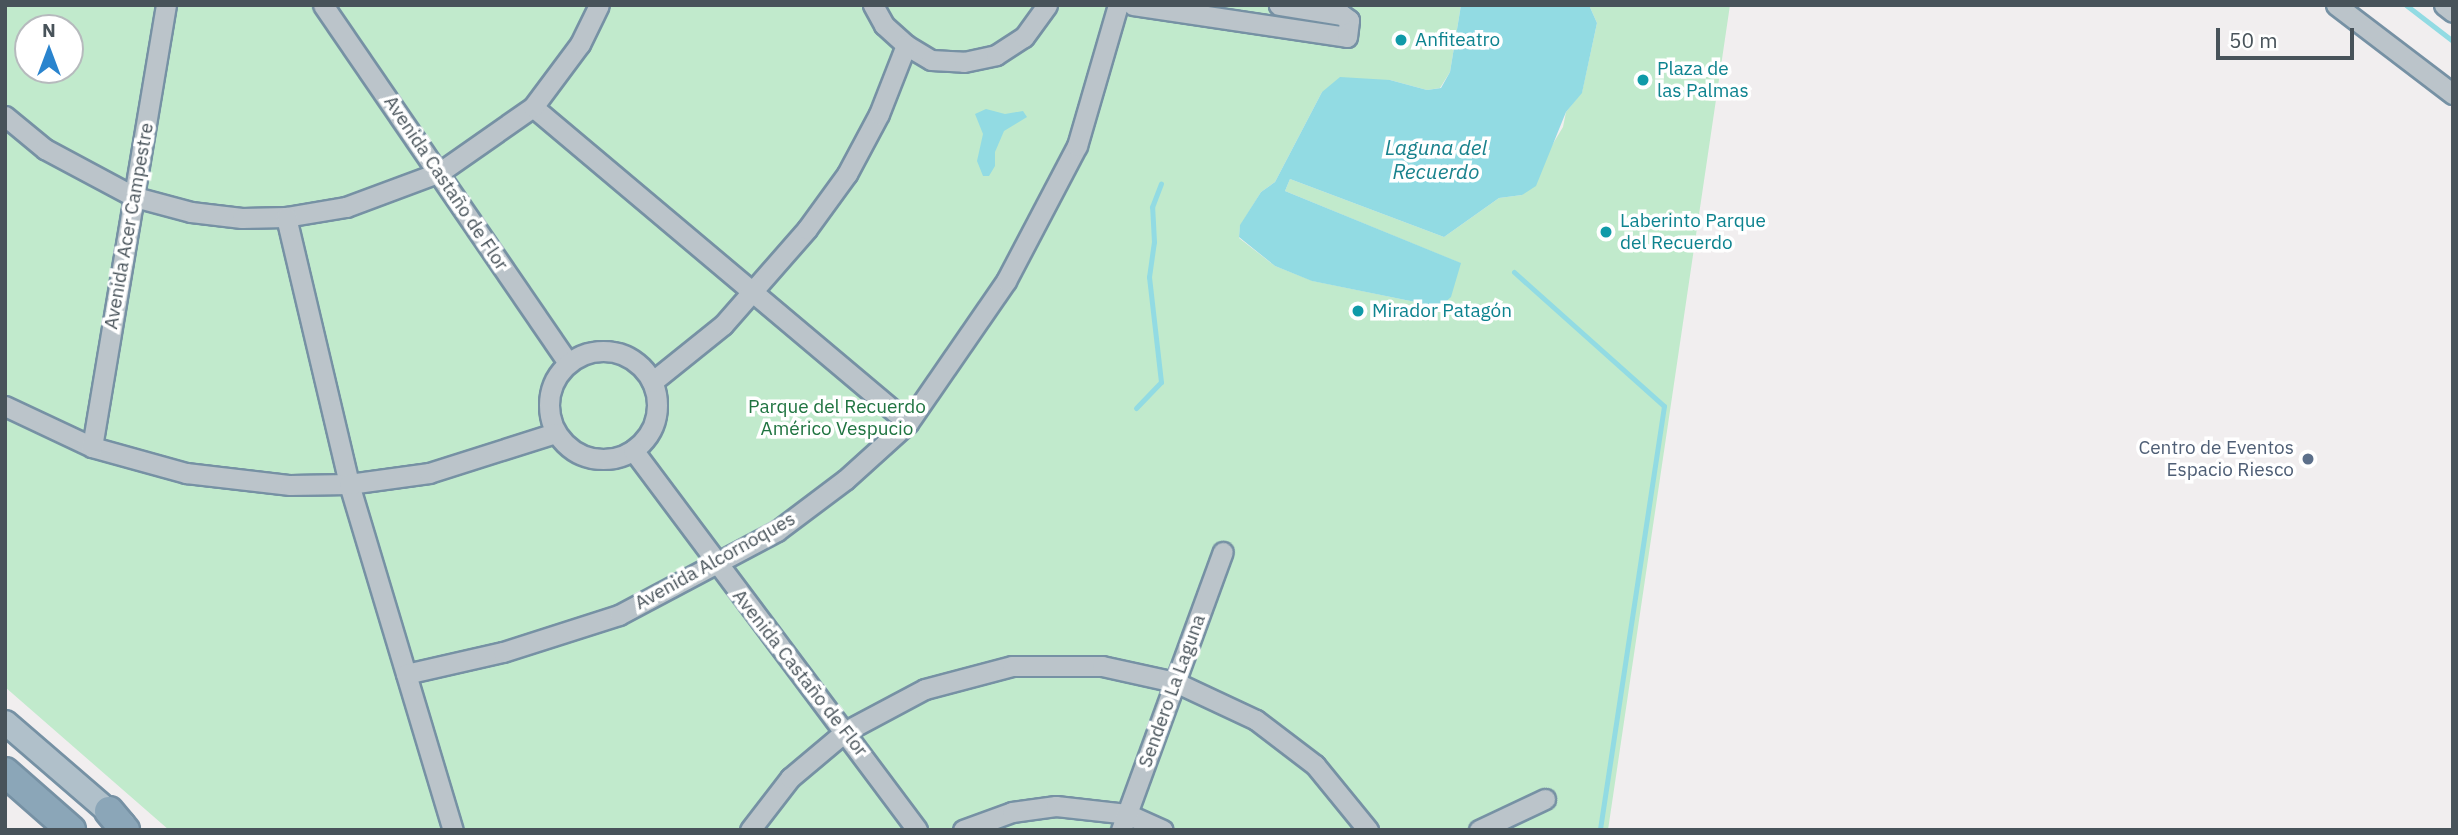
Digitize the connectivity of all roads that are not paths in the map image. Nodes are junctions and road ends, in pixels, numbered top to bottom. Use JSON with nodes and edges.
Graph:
{"nodes":[{"id":1,"x":166,"y":5,"type":"edge"},
{"id":2,"x":323,"y":5,"type":"edge"},
{"id":3,"x":599,"y":5,"type":"edge"},
{"id":4,"x":873,"y":5,"type":"edge"},
{"id":5,"x":1047,"y":5,"type":"edge"},
{"id":6,"x":1118,"y":5,"type":"edge"},
{"id":7,"x":1133,"y":5,"type":"edge"},
{"id":8,"x":1279,"y":5,"type":"edge"},
{"id":9,"x":2336,"y":5,"type":"edge"},
{"id":10,"x":2444,"y":5,"type":"edge"},
{"id":11,"x":2453,"y":12,"type":"edge"},
{"id":12,"x":906,"y":45,"type":"junction"},
{"id":13,"x":2453,"y":94,"type":"edge"},
{"id":14,"x":533,"y":107,"type":"junction"},
{"id":15,"x":5,"y":116,"type":"edge"},
{"id":16,"x":440,"y":172,"type":"junction"},
{"id":17,"x":135,"y":197,"type":"junction"},
{"id":18,"x":286,"y":217,"type":"junction"},
{"id":19,"x":754,"y":294,"type":"junction"},
{"id":20,"x":568,"y":363,"type":"junction"},
{"id":21,"x":652,"y":382,"type":"junction"},
{"id":22,"x":5,"y":406,"type":"edge"},
{"id":23,"x":908,"y":423,"type":"junction"},
{"id":24,"x":555,"y":433,"type":"junction"},
{"id":25,"x":92,"y":447,"type":"junction"},
{"id":26,"x":633,"y":450,"type":"junction"},
{"id":27,"x":349,"y":484,"type":"junction"},
{"id":28,"x":1223,"y":552,"type":"dead end"},
{"id":29,"x":716,"y":564,"type":"junction"},
{"id":30,"x":405,"y":674,"type":"junction"},
{"id":31,"x":1175,"y":682,"type":"junction"},
{"id":32,"x":5,"y":722,"type":"edge"},
{"id":33,"x":846,"y":731,"type":"junction"},
{"id":34,"x":5,"y":772,"type":"edge"},
{"id":35,"x":1545,"y":799,"type":"dead end"},
{"id":36,"x":1124,"y":822,"type":"edge"},
{"id":37,"x":121,"y":823,"type":"edge"},
{"id":38,"x":71,"y":830,"type":"edge"},
{"id":39,"x":453,"y":830,"type":"edge"},
{"id":40,"x":750,"y":830,"type":"edge"},
{"id":41,"x":917,"y":830,"type":"edge"},
{"id":42,"x":963,"y":830,"type":"edge"},
{"id":43,"x":1163,"y":830,"type":"edge"},
{"id":44,"x":1368,"y":830,"type":"edge"},
{"id":45,"x":1479,"y":830,"type":"edge"}],
"edges":[{"from":1,"to":17,"type":"street","name":"Avenida Acer Campestre"},
{"from":2,"to":16,"type":"street","name":"Avenida Castaño de Flor"},
{"from":3,"to":14,"type":"street"},
{"from":4,"to":12,"type":"street"},
{"from":5,"to":12,"type":"street"},
{"from":6,"to":23,"type":"street","name":"Avenida Alcornoques"},
{"from":7,"to":8,"type":"street"},
{"from":9,"to":13,"type":"street"},
{"from":10,"to":11,"type":"street"},
{"from":12,"to":19,"type":"street"},
{"from":14,"to":16,"type":"street"},
{"from":14,"to":19,"type":"street"},
{"from":15,"to":17,"type":"street"},
{"from":16,"to":18,"type":"street"},
{"from":16,"to":20,"type":"street","name":"Avenida Castaño de Flor"},
{"from":17,"to":18,"type":"street"},
{"from":17,"to":25,"type":"street","name":"Avenida Acer Campestre"},
{"from":18,"to":27,"type":"street"},
{"from":19,"to":21,"type":"street"},
{"from":19,"to":23,"type":"street"},
{"from":20,"to":21,"type":"street"},
{"from":20,"to":24,"type":"street"},
{"from":21,"to":26,"type":"street"},
{"from":22,"to":25,"type":"street"},
{"from":23,"to":29,"type":"street","name":"Avenida Alcornoques"},
{"from":24,"to":26,"type":"street"},
{"from":24,"to":27,"type":"street"},
{"from":25,"to":27,"type":"street"},
{"from":26,"to":29,"type":"street","name":"Avenida Castaño de Flor"},
{"from":27,"to":30,"type":"street"},
{"from":28,"to":31,"type":"street","name":"Sendero La Laguna"},
{"from":29,"to":30,"type":"street","name":"Avenida Alcornoques"},
{"from":29,"to":33,"type":"street","name":"Avenida Castaño de Flor"},
{"from":30,"to":39,"type":"street"},
{"from":31,"to":33,"type":"street"},
{"from":31,"to":36,"type":"street","name":"Sendero La Laguna"},
{"from":31,"to":44,"type":"street"},
{"from":32,"to":37,"type":"main road"},
{"from":33,"to":40,"type":"street"},
{"from":33,"to":41,"type":"street","name":"Avenida Castaño de Flor"},
{"from":34,"to":38,"type":"highway"},
{"from":35,"to":45,"type":"street"},
{"from":36,"to":42,"type":"street"},
{"from":36,"to":43,"type":"street"}]}
